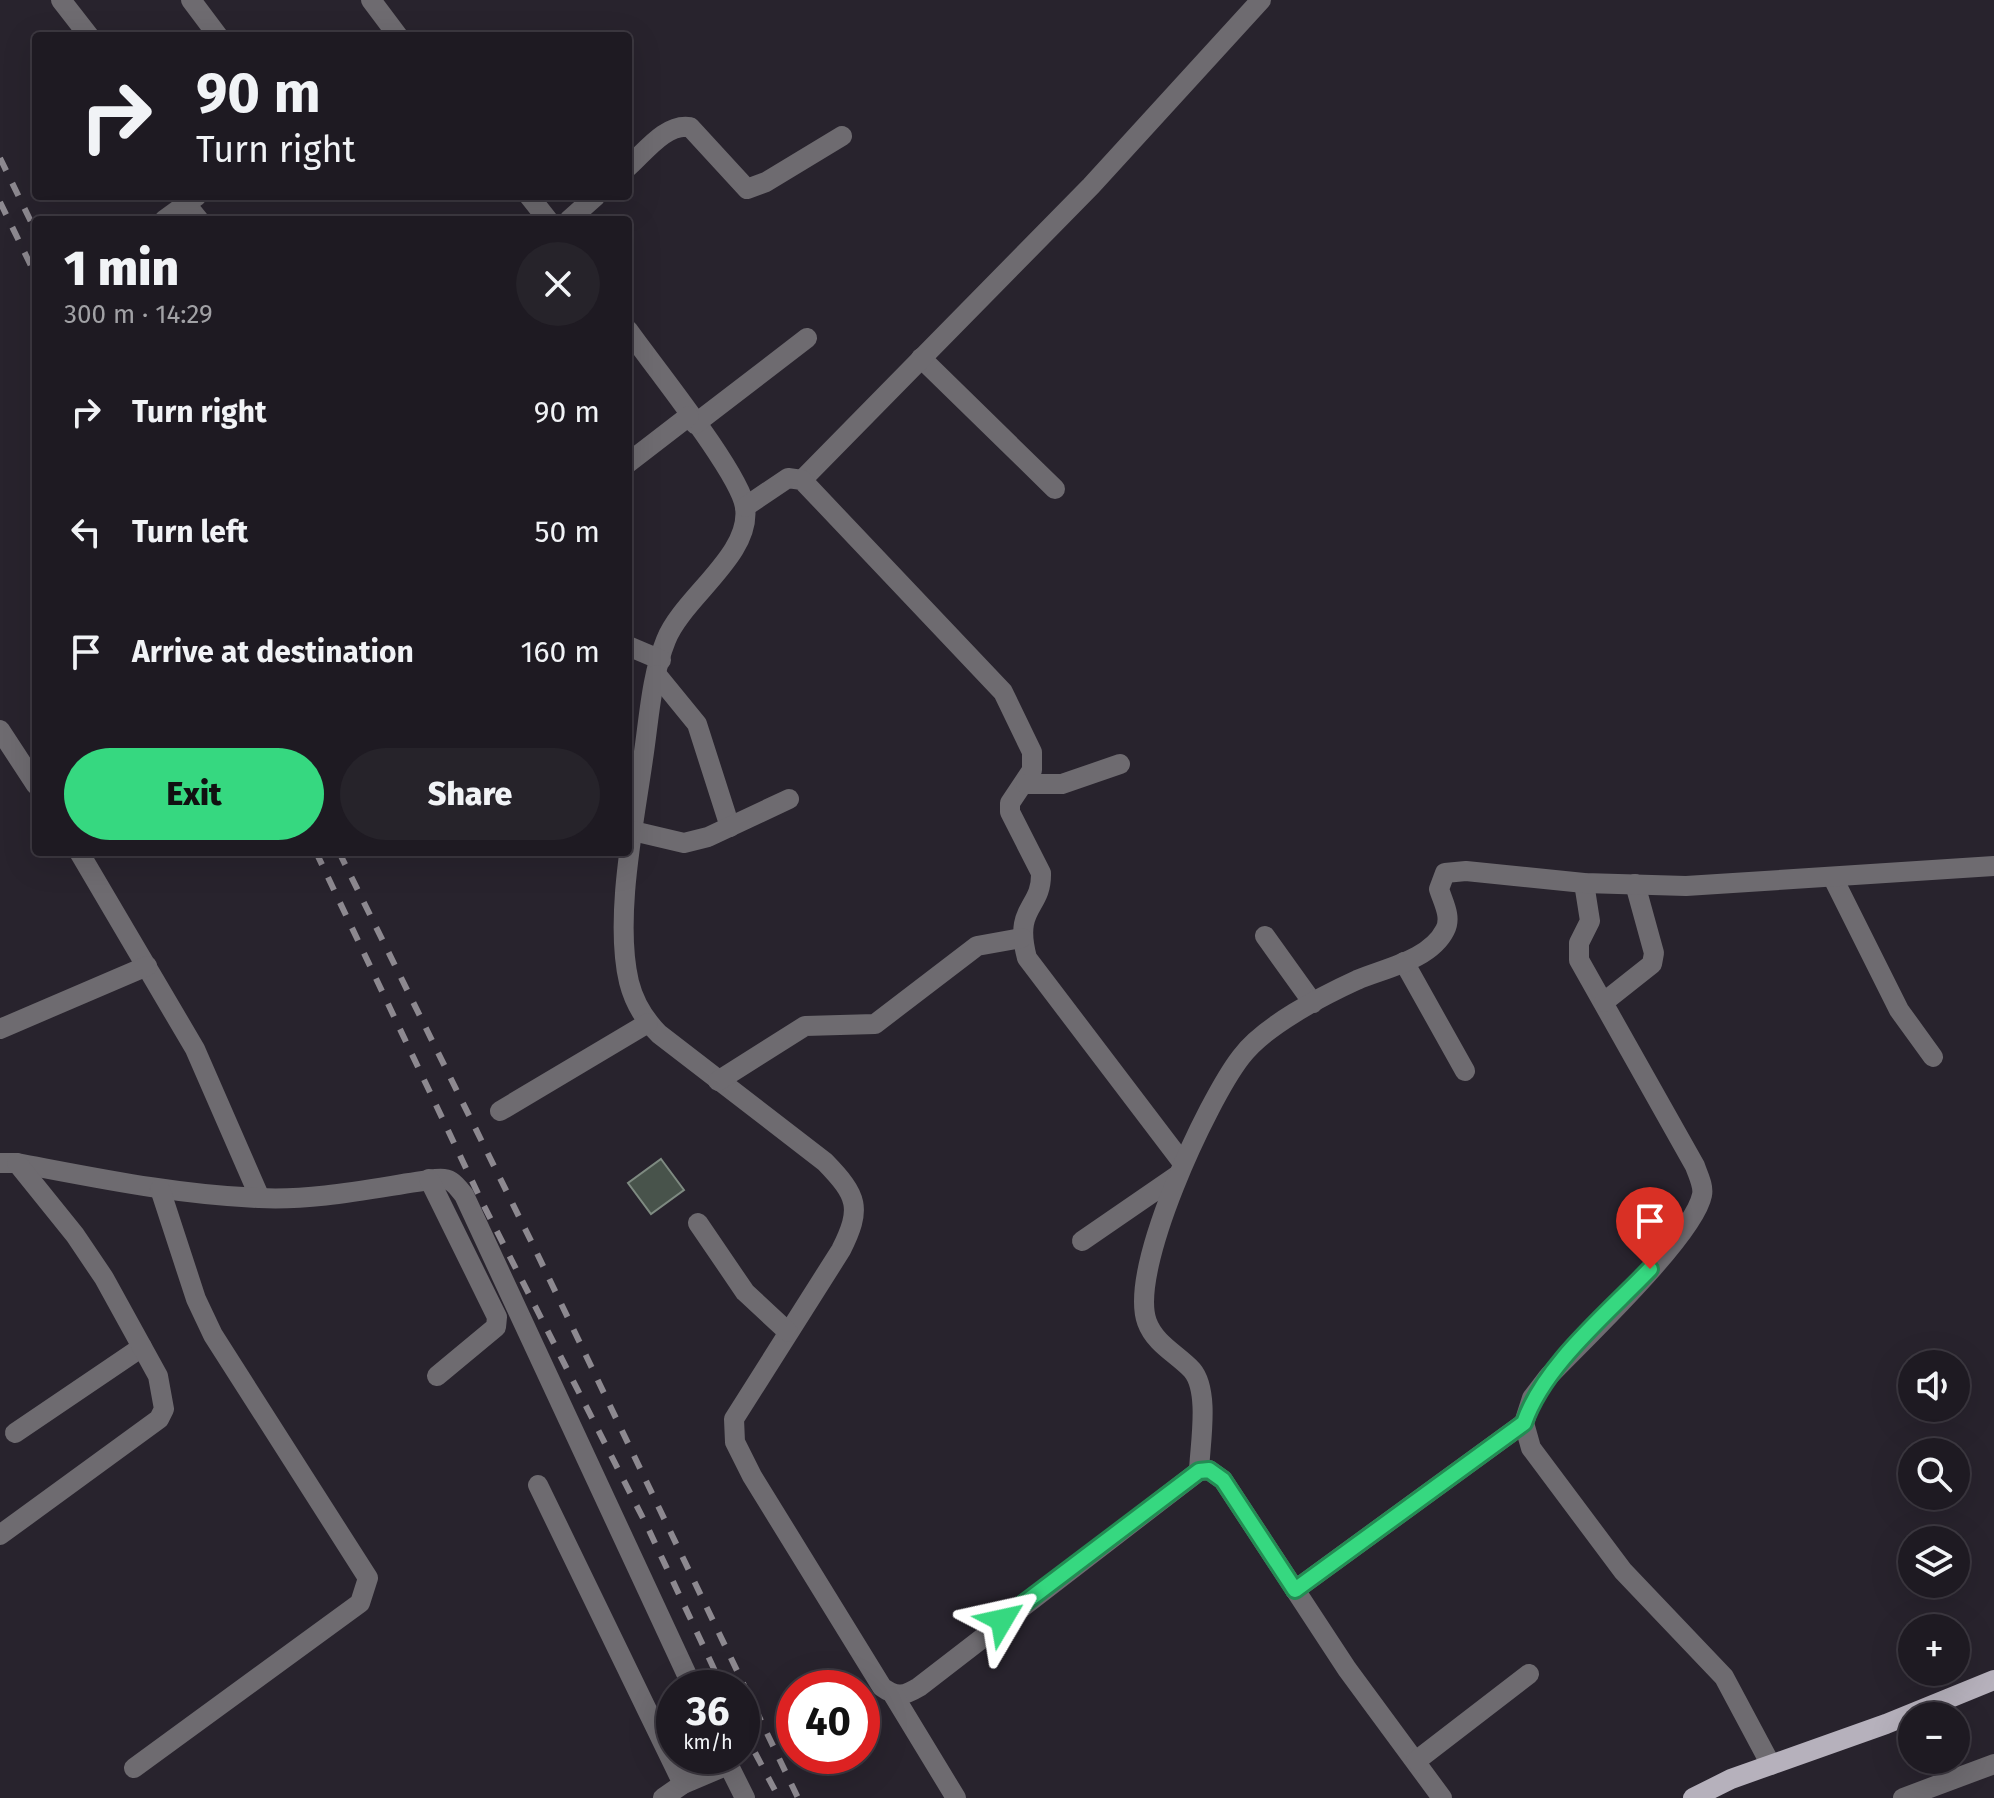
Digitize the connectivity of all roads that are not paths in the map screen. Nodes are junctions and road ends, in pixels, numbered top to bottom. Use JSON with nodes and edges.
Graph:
{"nodes":[{"id":1,"x":61,"y":0,"type":"edge"},
{"id":2,"x":191,"y":0,"type":"edge"},
{"id":3,"x":371,"y":0,"type":"edge"},
{"id":4,"x":1261,"y":0,"type":"edge"},
{"id":5,"x":86,"y":32,"type":"edge"},
{"id":6,"x":215,"y":32,"type":"edge"},
{"id":7,"x":395,"y":32,"type":"edge"},
{"id":8,"x":842,"y":136,"type":"dead end"},
{"id":9,"x":632,"y":163,"type":"edge"},
{"id":10,"x":532,"y":200,"type":"edge"},
{"id":11,"x":592,"y":200,"type":"edge"},
{"id":12,"x":194,"y":207,"type":"edge"},
{"id":13,"x":173,"y":216,"type":"edge"},
{"id":14,"x":545,"y":216,"type":"edge"},
{"id":15,"x":574,"y":216,"type":"edge"},
{"id":16,"x":632,"y":336,"type":"edge"},
{"id":17,"x":807,"y":338,"type":"dead end"},
{"id":18,"x":921,"y":358,"type":"junction"},
{"id":19,"x":692,"y":420,"type":"junction"},
{"id":20,"x":632,"y":460,"type":"edge"},
{"id":21,"x":802,"y":480,"type":"junction"},
{"id":22,"x":1055,"y":489,"type":"dead end"},
{"id":23,"x":745,"y":507,"type":"junction"},
{"id":24,"x":632,"y":649,"type":"edge"},
{"id":25,"x":659,"y":668,"type":"junction"},
{"id":26,"x":0,"y":730,"type":"edge"},
{"id":27,"x":1120,"y":764,"type":"dead end"},
{"id":28,"x":32,"y":779,"type":"edge"},
{"id":29,"x":1026,"y":784,"type":"junction"},
{"id":30,"x":789,"y":799,"type":"dead end"},
{"id":31,"x":730,"y":827,"type":"junction"},
{"id":32,"x":632,"y":838,"type":"edge"},
{"id":33,"x":632,"y":844,"type":"edge"},
{"id":34,"x":81,"y":856,"type":"edge"},
{"id":35,"x":630,"y":856,"type":"edge"},
{"id":36,"x":1994,"y":866,"type":"edge"},
{"id":37,"x":1833,"y":878,"type":"junction"},
{"id":38,"x":1584,"y":883,"type":"junction"},
{"id":39,"x":1635,"y":884,"type":"junction"},
{"id":40,"x":1265,"y":936,"type":"dead end"},
{"id":41,"x":1022,"y":938,"type":"junction"},
{"id":42,"x":1404,"y":962,"type":"junction"},
{"id":43,"x":147,"y":966,"type":"junction"},
{"id":44,"x":1604,"y":1002,"type":"junction"},
{"id":45,"x":1313,"y":1003,"type":"junction"},
{"id":46,"x":648,"y":1023,"type":"junction"},
{"id":47,"x":0,"y":1029,"type":"edge"},
{"id":48,"x":1933,"y":1057,"type":"dead end"},
{"id":49,"x":1465,"y":1071,"type":"dead end"},
{"id":50,"x":718,"y":1081,"type":"junction"},
{"id":51,"x":500,"y":1111,"type":"dead end"},
{"id":52,"x":9,"y":1163,"type":"edge"},
{"id":53,"x":1180,"y":1168,"type":"junction"},
{"id":54,"x":437,"y":1179,"type":"junction"},
{"id":55,"x":160,"y":1189,"type":"junction"},
{"id":56,"x":260,"y":1198,"type":"junction"},
{"id":57,"x":698,"y":1223,"type":"dead end"},
{"id":58,"x":1082,"y":1241,"type":"dead end"},
{"id":59,"x":788,"y":1332,"type":"junction"},
{"id":60,"x":142,"y":1347,"type":"junction"},
{"id":61,"x":437,"y":1376,"type":"dead end"},
{"id":62,"x":1524,"y":1423,"type":"junction"},
{"id":63,"x":15,"y":1433,"type":"dead end"},
{"id":64,"x":1199,"y":1471,"type":"junction"},
{"id":65,"x":538,"y":1485,"type":"dead end"},
{"id":66,"x":0,"y":1535,"type":"edge"},
{"id":67,"x":1295,"y":1590,"type":"junction"},
{"id":68,"x":685,"y":1670,"type":"edge"},
{"id":69,"x":1529,"y":1674,"type":"dead end"},
{"id":70,"x":1994,"y":1680,"type":"edge"},
{"id":71,"x":894,"y":1696,"type":"junction"},
{"id":72,"x":1416,"y":1761,"type":"junction"},
{"id":73,"x":1994,"y":1764,"type":"edge"},
{"id":74,"x":1771,"y":1765,"type":"junction"},
{"id":75,"x":134,"y":1768,"type":"dead end"},
{"id":76,"x":701,"y":1774,"type":"edge"},
{"id":77,"x":733,"y":1774,"type":"edge"},
{"id":78,"x":683,"y":1784,"type":"junction"},
{"id":79,"x":663,"y":1798,"type":"edge"},
{"id":80,"x":745,"y":1798,"type":"edge"},
{"id":81,"x":956,"y":1798,"type":"edge"},
{"id":82,"x":1442,"y":1798,"type":"edge"},
{"id":83,"x":1693,"y":1798,"type":"edge"},
{"id":84,"x":1903,"y":1798,"type":"edge"}],
"edges":[{"from":1,"to":5,"type":"street"},
{"from":2,"to":6,"type":"street"},
{"from":3,"to":7,"type":"street"},
{"from":4,"to":18,"type":"street"},
{"from":8,"to":9,"type":"street"},
{"from":10,"to":14,"type":"street"},
{"from":11,"to":15,"type":"street"},
{"from":12,"to":13,"type":"street"},
{"from":16,"to":19,"type":"street"},
{"from":17,"to":19,"type":"street"},
{"from":18,"to":21,"type":"street"},
{"from":18,"to":22,"type":"street"},
{"from":19,"to":20,"type":"street"},
{"from":19,"to":23,"type":"street"},
{"from":21,"to":23,"type":"street"},
{"from":21,"to":29,"type":"street"},
{"from":23,"to":25,"type":"street"},
{"from":24,"to":25,"type":"street"},
{"from":25,"to":31,"type":"street"},
{"from":25,"to":32,"type":"street"},
{"from":26,"to":28,"type":"street"},
{"from":27,"to":29,"type":"street"},
{"from":29,"to":41,"type":"street"},
{"from":30,"to":31,"type":"street"},
{"from":31,"to":33,"type":"street"},
{"from":34,"to":43,"type":"street"},
{"from":35,"to":46,"type":"street"},
{"from":36,"to":37,"type":"street"},
{"from":37,"to":39,"type":"street"},
{"from":37,"to":48,"type":"street"},
{"from":38,"to":39,"type":"street"},
{"from":38,"to":42,"type":"street"},
{"from":38,"to":44,"type":"street"},
{"from":39,"to":44,"type":"street"},
{"from":40,"to":45,"type":"street"},
{"from":41,"to":50,"type":"street"},
{"from":41,"to":53,"type":"street"},
{"from":42,"to":45,"type":"street"},
{"from":42,"to":49,"type":"street"},
{"from":43,"to":47,"type":"street"},
{"from":43,"to":56,"type":"street"},
{"from":44,"to":62,"type":"street"},
{"from":45,"to":53,"type":"street"},
{"from":46,"to":50,"type":"street"},
{"from":46,"to":51,"type":"street"},
{"from":50,"to":59,"type":"street"},
{"from":52,"to":55,"type":"street"},
{"from":52,"to":60,"type":"street"},
{"from":53,"to":58,"type":"street"},
{"from":53,"to":64,"type":"street"},
{"from":54,"to":56,"type":"street"},
{"from":54,"to":61,"type":"street"},
{"from":54,"to":68,"type":"street"},
{"from":55,"to":56,"type":"street"},
{"from":55,"to":75,"type":"street"},
{"from":57,"to":59,"type":"street"},
{"from":59,"to":71,"type":"street"},
{"from":60,"to":63,"type":"street"},
{"from":60,"to":66,"type":"street"},
{"from":62,"to":67,"type":"street"},
{"from":62,"to":74,"type":"street"},
{"from":64,"to":67,"type":"street"},
{"from":64,"to":71,"type":"street"},
{"from":65,"to":78,"type":"street"},
{"from":67,"to":72,"type":"street"},
{"from":69,"to":72,"type":"street"},
{"from":70,"to":74,"type":"main road"},
{"from":71,"to":81,"type":"street"},
{"from":72,"to":82,"type":"street"},
{"from":73,"to":84,"type":"street"},
{"from":74,"to":83,"type":"main road"},
{"from":76,"to":78,"type":"street"},
{"from":77,"to":80,"type":"street"},
{"from":78,"to":79,"type":"street"}]}
